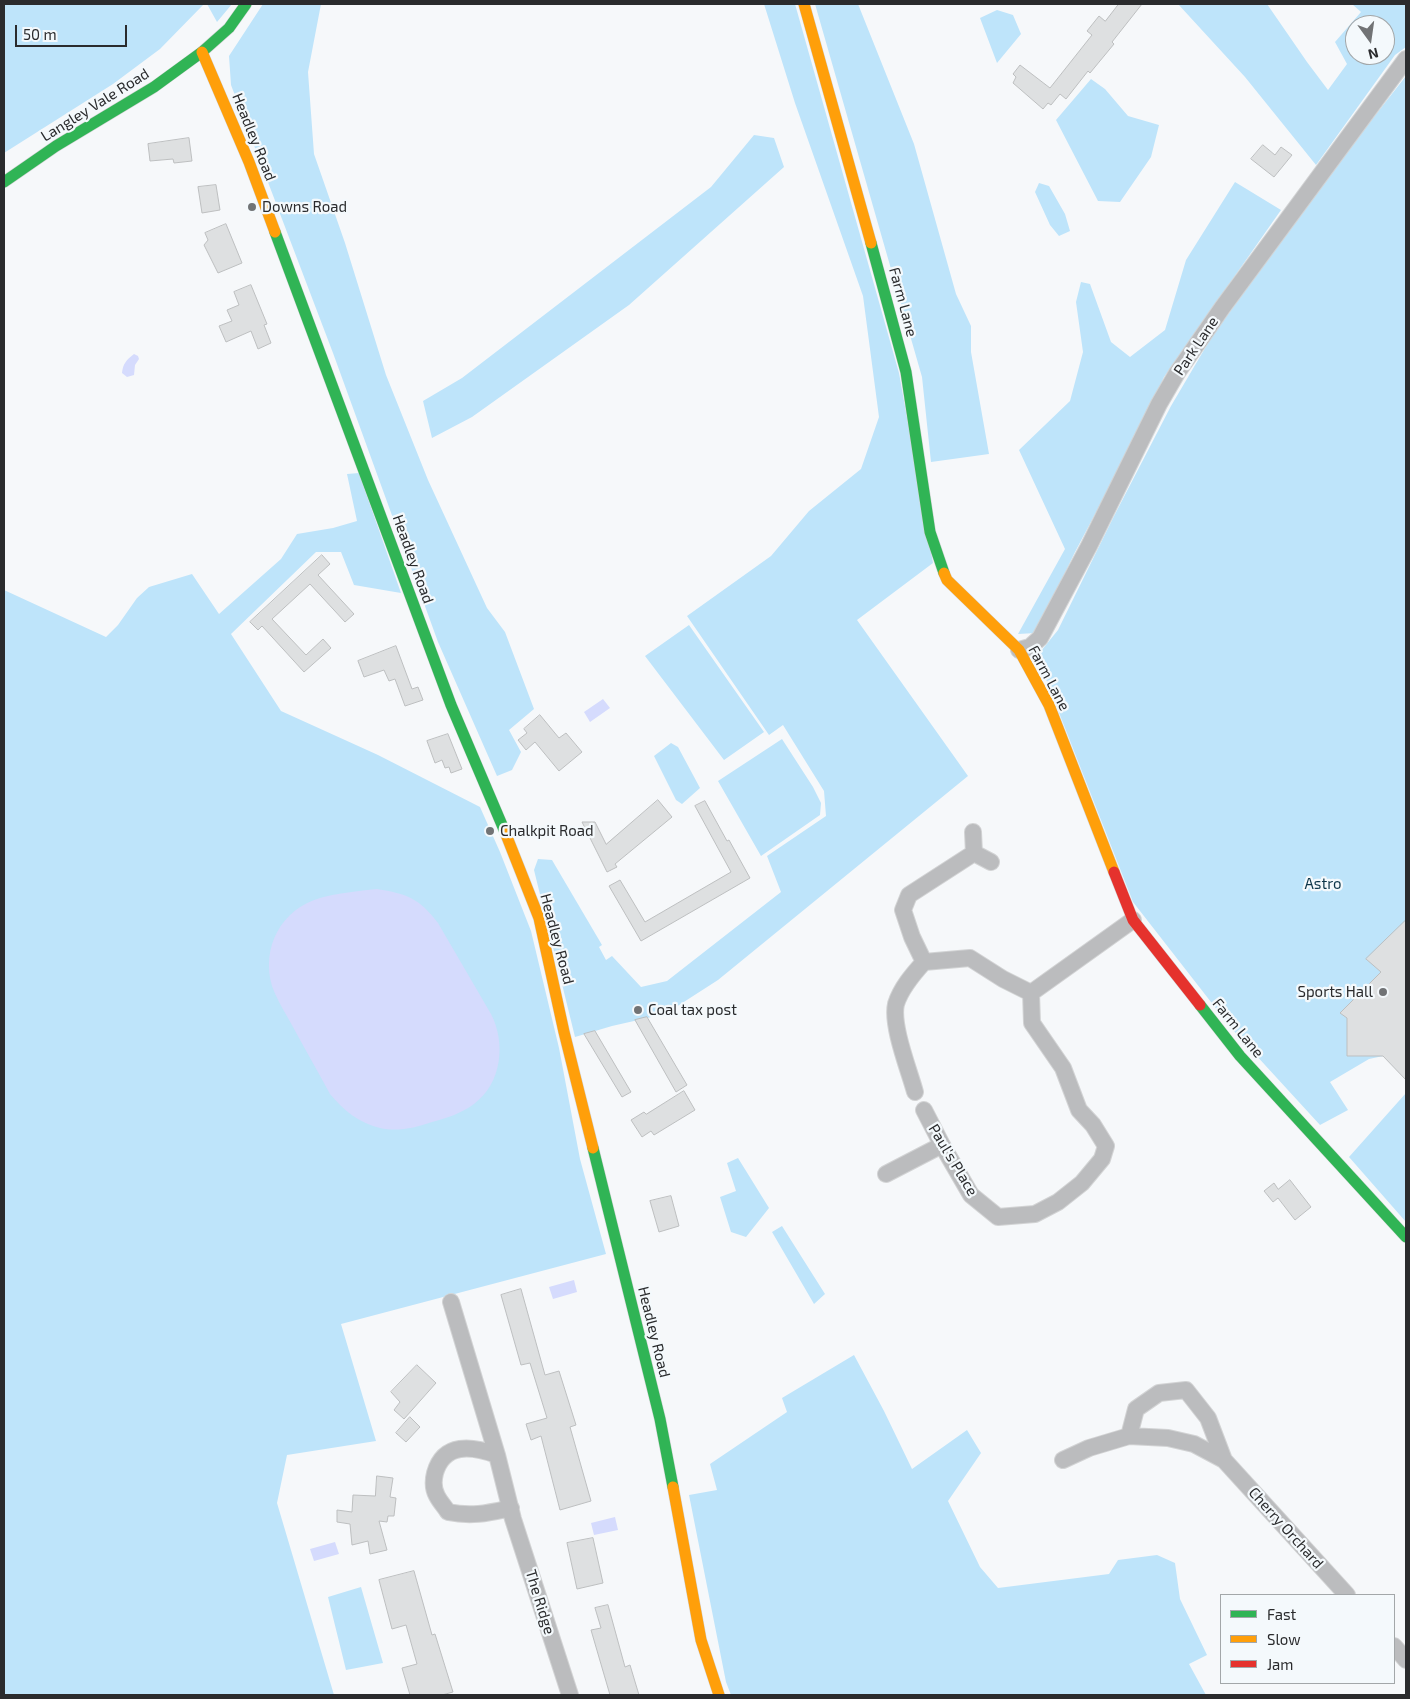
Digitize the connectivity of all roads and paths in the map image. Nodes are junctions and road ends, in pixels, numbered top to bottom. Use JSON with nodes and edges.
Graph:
{"nodes":[{"id":1,"x":246,"y":4,"type":"edge"},
{"id":2,"x":804,"y":4,"type":"edge"},
{"id":3,"x":202,"y":52,"type":"junction"},
{"id":4,"x":1406,"y":59,"type":"edge"},
{"id":5,"x":4,"y":182,"type":"edge"},
{"id":6,"x":1019,"y":650,"type":"junction"},
{"id":7,"x":973,"y":832,"type":"dead end"},
{"id":8,"x":974,"y":852,"type":"junction"},
{"id":9,"x":991,"y":862,"type":"dead end"},
{"id":10,"x":1133,"y":920,"type":"junction"},
{"id":11,"x":924,"y":962,"type":"junction"},
{"id":12,"x":1031,"y":993,"type":"junction"},
{"id":13,"x":915,"y":1092,"type":"dead end"},
{"id":14,"x":924,"y":1110,"type":"dead end"},
{"id":15,"x":942,"y":1145,"type":"junction"},
{"id":16,"x":886,"y":1174,"type":"dead end"},
{"id":17,"x":1406,"y":1237,"type":"edge"},
{"id":18,"x":451,"y":1302,"type":"dead end"},
{"id":19,"x":1129,"y":1436,"type":"junction"},
{"id":20,"x":497,"y":1455,"type":"junction"},
{"id":21,"x":1063,"y":1460,"type":"dead end"},
{"id":22,"x":1224,"y":1460,"type":"junction"},
{"id":23,"x":511,"y":1508,"type":"junction"},
{"id":24,"x":1346,"y":1594,"type":"edge"},
{"id":25,"x":1395,"y":1647,"type":"edge"},
{"id":26,"x":1406,"y":1660,"type":"edge"},
{"id":27,"x":570,"y":1695,"type":"edge"},
{"id":28,"x":719,"y":1695,"type":"edge"}],
"edges":[{"from":1,"to":3,"type":"street"},
{"from":2,"to":6,"type":"street","name":"Farm Lane"},
{"from":3,"to":5,"type":"street","name":"Langley Vale Road"},
{"from":3,"to":28,"type":"street","name":"Headley Road"},
{"from":4,"to":6,"type":"street","name":"Park Lane"},
{"from":6,"to":10,"type":"street","name":"Farm Lane"},
{"from":7,"to":8,"type":"street"},
{"from":8,"to":9,"type":"street"},
{"from":8,"to":11,"type":"street"},
{"from":10,"to":12,"type":"street"},
{"from":10,"to":17,"type":"street","name":"Farm Lane"},
{"from":11,"to":12,"type":"street"},
{"from":11,"to":13,"type":"street"},
{"from":12,"to":15,"type":"street","name":"Paul's Place"},
{"from":14,"to":15,"type":"street","name":"Paul's Place"},
{"from":15,"to":16,"type":"street"},
{"from":18,"to":20,"type":"street","name":"The Ridge"},
{"from":19,"to":21,"type":"street","name":"Cherry Orchard"},
{"from":19,"to":22,"type":"street","name":"Cherry Orchard"},
{"from":19,"to":22,"type":"street","name":"Cherry Orchard"},
{"from":20,"to":23,"type":"street","name":"The Ridge"},
{"from":20,"to":23,"type":"street"},
{"from":22,"to":24,"type":"street","name":"Cherry Orchard"},
{"from":23,"to":27,"type":"street","name":"The Ridge"},
{"from":25,"to":26,"type":"street"}]}
